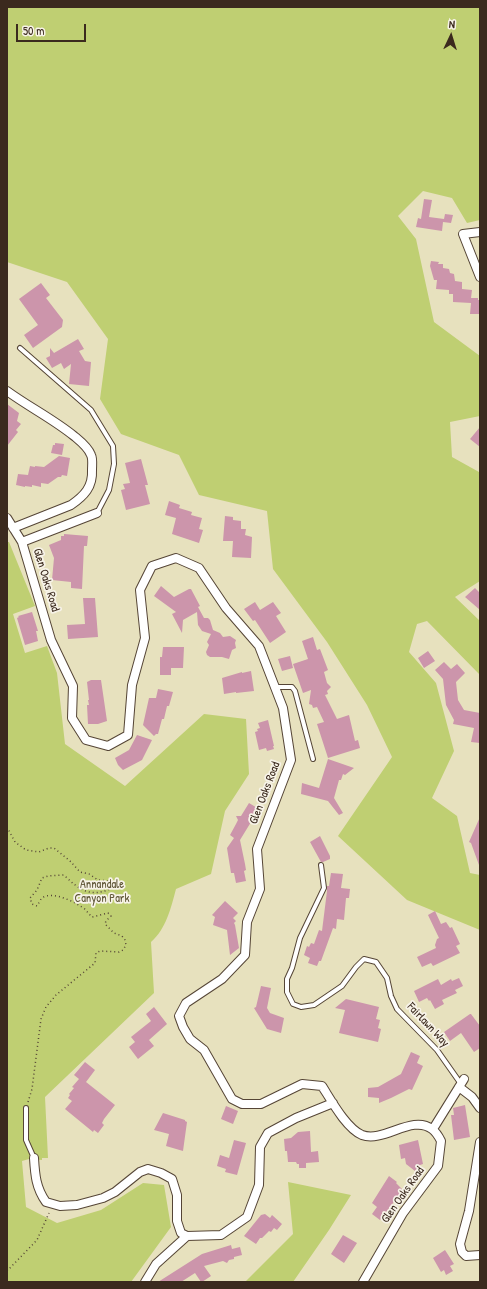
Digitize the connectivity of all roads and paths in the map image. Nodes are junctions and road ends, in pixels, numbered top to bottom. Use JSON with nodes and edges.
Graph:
{"nodes":[{"id":1,"x":480,"y":232,"type":"edge"},
{"id":2,"x":480,"y":277,"type":"edge"},
{"id":3,"x":20,"y":348,"type":"dead end"},
{"id":4,"x":7,"y":391,"type":"edge"},
{"id":5,"x":97,"y":513,"type":"joint"},
{"id":6,"x":7,"y":518,"type":"edge"},
{"id":7,"x":13,"y":528,"type":"junction"},
{"id":8,"x":22,"y":542,"type":"junction"},
{"id":9,"x":275,"y":687,"type":"junction"},
{"id":10,"x":313,"y":759,"type":"dead end"},
{"id":11,"x":7,"y":826,"type":"edge"},
{"id":12,"x":321,"y":866,"type":"dead end"},
{"id":13,"x":462,"y":1083,"type":"junction"},
{"id":14,"x":333,"y":1104,"type":"junction"},
{"id":15,"x":26,"y":1108,"type":"joint"},
{"id":16,"x":480,"y":1108,"type":"edge"},
{"id":17,"x":433,"y":1129,"type":"junction"},
{"id":18,"x":480,"y":1142,"type":"edge"},
{"id":19,"x":32,"y":1155,"type":"joint"},
{"id":20,"x":53,"y":1204,"type":"junction"},
{"id":21,"x":187,"y":1236,"type":"junction"},
{"id":22,"x":480,"y":1255,"type":"edge"},
{"id":23,"x":7,"y":1271,"type":"edge"},
{"id":24,"x":145,"y":1282,"type":"edge"},
{"id":25,"x":363,"y":1282,"type":"edge"}],
"edges":[{"from":1,"to":2,"type":"street"},
{"from":3,"to":5,"type":"lane"},
{"from":4,"to":7,"type":"street"},
{"from":5,"to":8,"type":"street"},
{"from":6,"to":7,"type":"street","name":"Glen Oaks Road"},
{"from":7,"to":8,"type":"street","name":"Glen Oaks Road"},
{"from":8,"to":9,"type":"street","name":"Glen Oaks Road"},
{"from":9,"to":10,"type":"lane"},
{"from":9,"to":14,"type":"street","name":"Glen Oaks Road"},
{"from":11,"to":15,"type":"path"},
{"from":12,"to":13,"type":"lane","name":"Fairlawn Way"},
{"from":13,"to":16,"type":"street"},
{"from":13,"to":17,"type":"street"},
{"from":14,"to":17,"type":"street","name":"Glen Oaks Road"},
{"from":14,"to":21,"type":"street"},
{"from":15,"to":19,"type":"lane"},
{"from":17,"to":25,"type":"street","name":"Glen Oaks Road"},
{"from":18,"to":22,"type":"street"},
{"from":19,"to":20,"type":"street"},
{"from":20,"to":21,"type":"street"},
{"from":20,"to":23,"type":"path"},
{"from":21,"to":24,"type":"street"}]}
